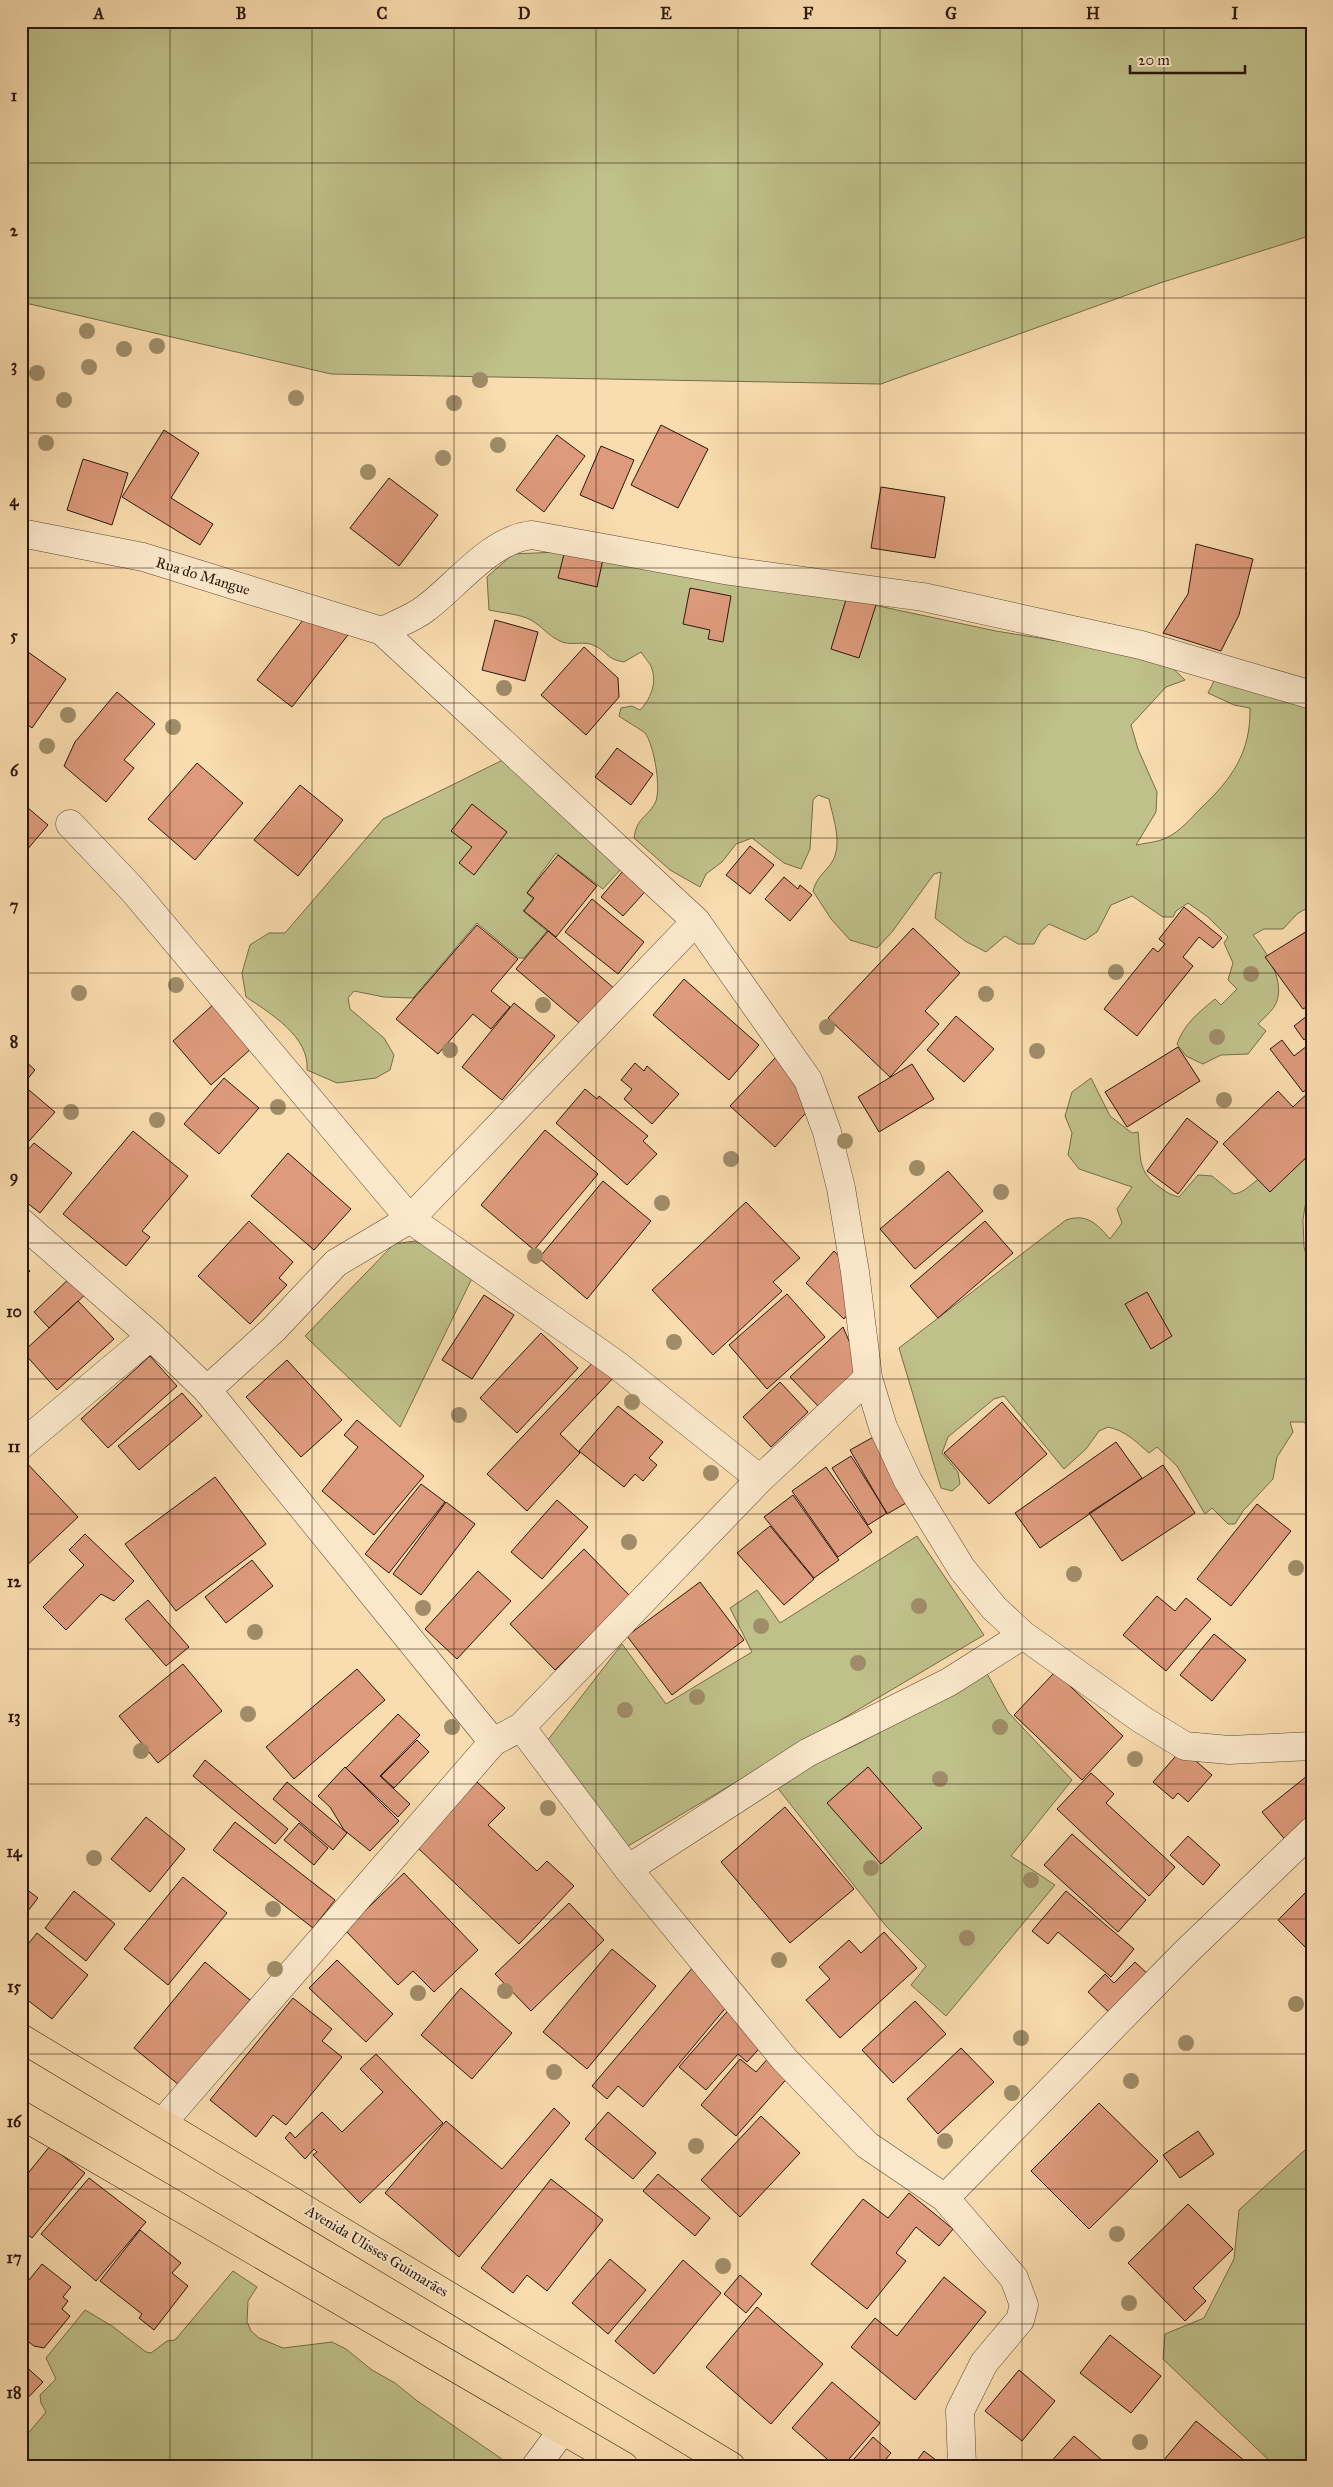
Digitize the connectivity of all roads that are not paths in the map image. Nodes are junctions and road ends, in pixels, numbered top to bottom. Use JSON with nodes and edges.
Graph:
{"nodes":[{"id":1,"x":21,"y":533,"type":"edge"},
{"id":2,"x":382,"y":631,"type":"junction"},
{"id":3,"x":1312,"y":695,"type":"edge"},
{"id":4,"x":70,"y":824,"type":"dead end"},
{"id":5,"x":696,"y":921,"type":"junction"},
{"id":6,"x":410,"y":1219,"type":"junction"},
{"id":7,"x":21,"y":1222,"type":"edge"},
{"id":8,"x":151,"y":1336,"type":"junction"},
{"id":9,"x":868,"y":1378,"type":"junction"},
{"id":10,"x":206,"y":1390,"type":"junction"},
{"id":11,"x":21,"y":1445,"type":"edge"},
{"id":12,"x":760,"y":1479,"type":"junction"},
{"id":13,"x":1023,"y":1635,"type":"junction"},
{"id":14,"x":521,"y":1726,"type":"junction"},
{"id":15,"x":493,"y":1742,"type":"junction"},
{"id":16,"x":1312,"y":1746,"type":"edge"},
{"id":17,"x":1312,"y":1831,"type":"edge"},
{"id":18,"x":628,"y":1868,"type":"junction"},
{"id":19,"x":21,"y":2038,"type":"edge"},
{"id":20,"x":21,"y":2115,"type":"edge"},
{"id":21,"x":164,"y":2122,"type":"junction"},
{"id":22,"x":945,"y":2198,"type":"junction"},
{"id":23,"x":562,"y":2431,"type":"junction"},
{"id":24,"x":536,"y":2466,"type":"edge"},
{"id":25,"x":624,"y":2466,"type":"edge"},
{"id":26,"x":731,"y":2466,"type":"edge"},
{"id":27,"x":962,"y":2466,"type":"edge"}],
"edges":[{"from":1,"to":2,"type":"street","name":"Rua do Mangue"},
{"from":2,"to":3,"type":"street"},
{"from":2,"to":5,"type":"street"},
{"from":4,"to":6,"type":"street"},
{"from":5,"to":6,"type":"street"},
{"from":5,"to":9,"type":"street"},
{"from":6,"to":10,"type":"street"},
{"from":6,"to":12,"type":"street"},
{"from":7,"to":8,"type":"street"},
{"from":8,"to":10,"type":"street"},
{"from":8,"to":11,"type":"street"},
{"from":9,"to":12,"type":"street"},
{"from":9,"to":13,"type":"street"},
{"from":10,"to":15,"type":"street"},
{"from":12,"to":14,"type":"street"},
{"from":13,"to":16,"type":"street"},
{"from":13,"to":18,"type":"street"},
{"from":14,"to":15,"type":"street"},
{"from":14,"to":18,"type":"street"},
{"from":15,"to":21,"type":"street"},
{"from":17,"to":22,"type":"street"},
{"from":18,"to":22,"type":"street"},
{"from":19,"to":21,"type":"main road","name":"Avenida Ulisses Guimarães"},
{"from":20,"to":23,"type":"main road"},
{"from":21,"to":26,"type":"main road","name":"Avenida Ulisses Guimarães"},
{"from":22,"to":27,"type":"street"},
{"from":23,"to":24,"type":"street"},
{"from":23,"to":25,"type":"main road"}]}
